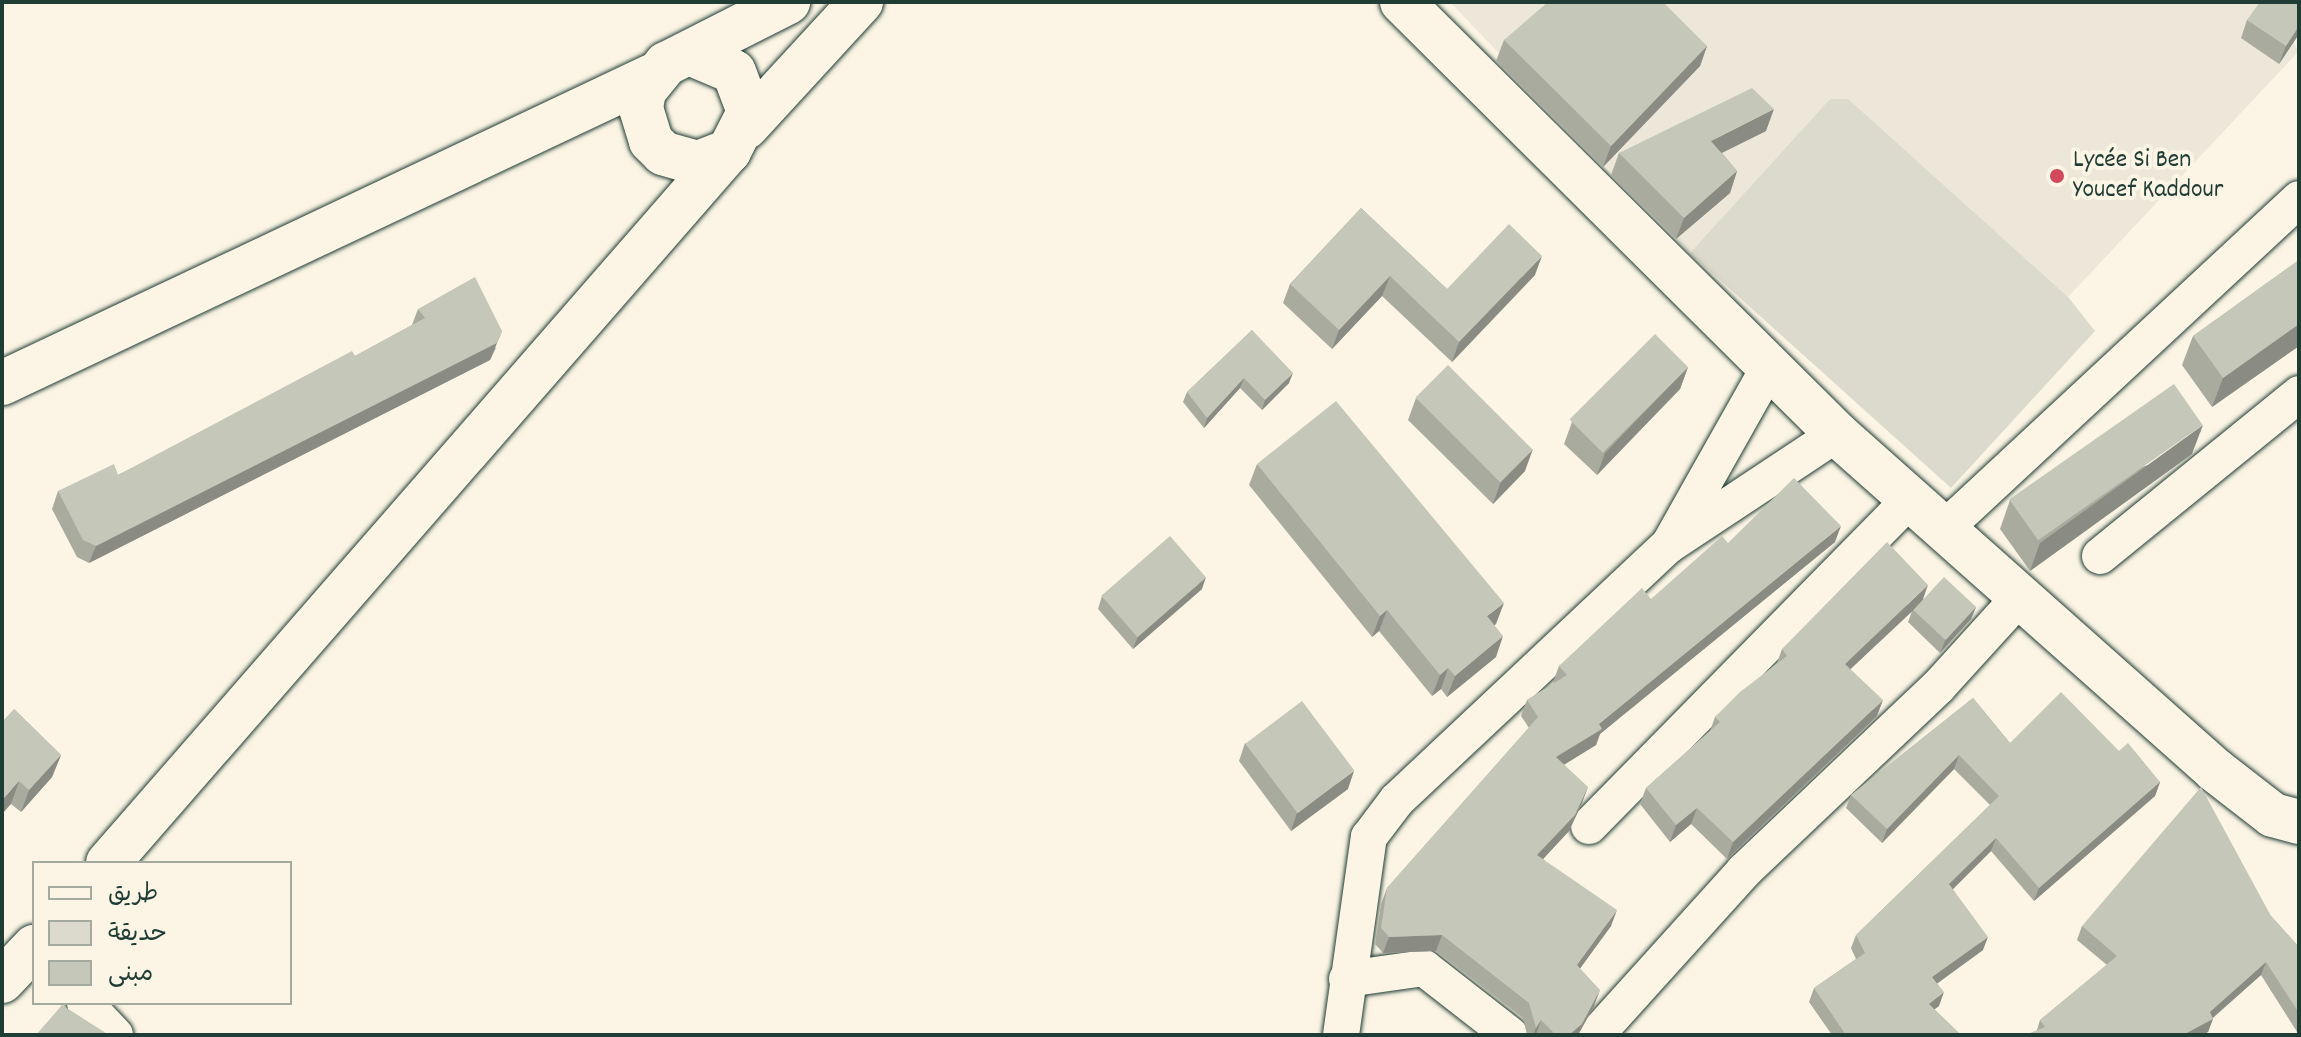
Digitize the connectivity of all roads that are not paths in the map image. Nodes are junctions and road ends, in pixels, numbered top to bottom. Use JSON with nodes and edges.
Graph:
{"nodes":[{"id":1,"x":788,"y":2,"type":"edge"},
{"id":2,"x":861,"y":2,"type":"edge"},
{"id":3,"x":1402,"y":2,"type":"edge"},
{"id":4,"x":694,"y":55,"type":"junction"},
{"id":5,"x":652,"y":76,"type":"junction"},
{"id":6,"x":738,"y":139,"type":"junction"},
{"id":7,"x":2299,"y":199,"type":"edge"},
{"id":8,"x":1768,"y":369,"type":"junction"},
{"id":9,"x":2,"y":383,"type":"edge"},
{"id":10,"x":2299,"y":394,"type":"edge"},
{"id":11,"x":1837,"y":434,"type":"junction"},
{"id":12,"x":1910,"y":499,"type":"junction"},
{"id":13,"x":1943,"y":530,"type":"junction"},
{"id":14,"x":1669,"y":545,"type":"junction"},
{"id":15,"x":2100,"y":556,"type":"dead end"},
{"id":16,"x":2018,"y":599,"type":"junction"},
{"id":17,"x":2299,"y":822,"type":"edge"},
{"id":18,"x":1589,"y":826,"type":"dead end"},
{"id":19,"x":110,"y":861,"type":"edge"},
{"id":20,"x":32,"y":950,"type":"edge"},
{"id":21,"x":1347,"y":979,"type":"junction"},
{"id":22,"x":2,"y":981,"type":"edge"},
{"id":23,"x":87,"y":1005,"type":"edge"},
{"id":24,"x":115,"y":1035,"type":"edge"},
{"id":25,"x":1341,"y":1035,"type":"edge"},
{"id":26,"x":1510,"y":1035,"type":"edge"},
{"id":27,"x":1596,"y":1035,"type":"edge"}],
"edges":[{"from":1,"to":4,"type":"street"},
{"from":2,"to":6,"type":"street"},
{"from":3,"to":8,"type":"street"},
{"from":4,"to":5,"type":"street"},
{"from":4,"to":6,"type":"street"},
{"from":5,"to":6,"type":"street"},
{"from":5,"to":9,"type":"street"},
{"from":6,"to":19,"type":"street"},
{"from":7,"to":13,"type":"street"},
{"from":8,"to":11,"type":"street"},
{"from":8,"to":14,"type":"street"},
{"from":10,"to":15,"type":"street"},
{"from":11,"to":12,"type":"street"},
{"from":11,"to":14,"type":"street"},
{"from":12,"to":13,"type":"street"},
{"from":12,"to":18,"type":"street"},
{"from":13,"to":16,"type":"street"},
{"from":14,"to":21,"type":"street"},
{"from":16,"to":17,"type":"street"},
{"from":16,"to":27,"type":"street"},
{"from":20,"to":22,"type":"street"},
{"from":21,"to":25,"type":"street"},
{"from":21,"to":26,"type":"street"},
{"from":23,"to":24,"type":"street"}]}
